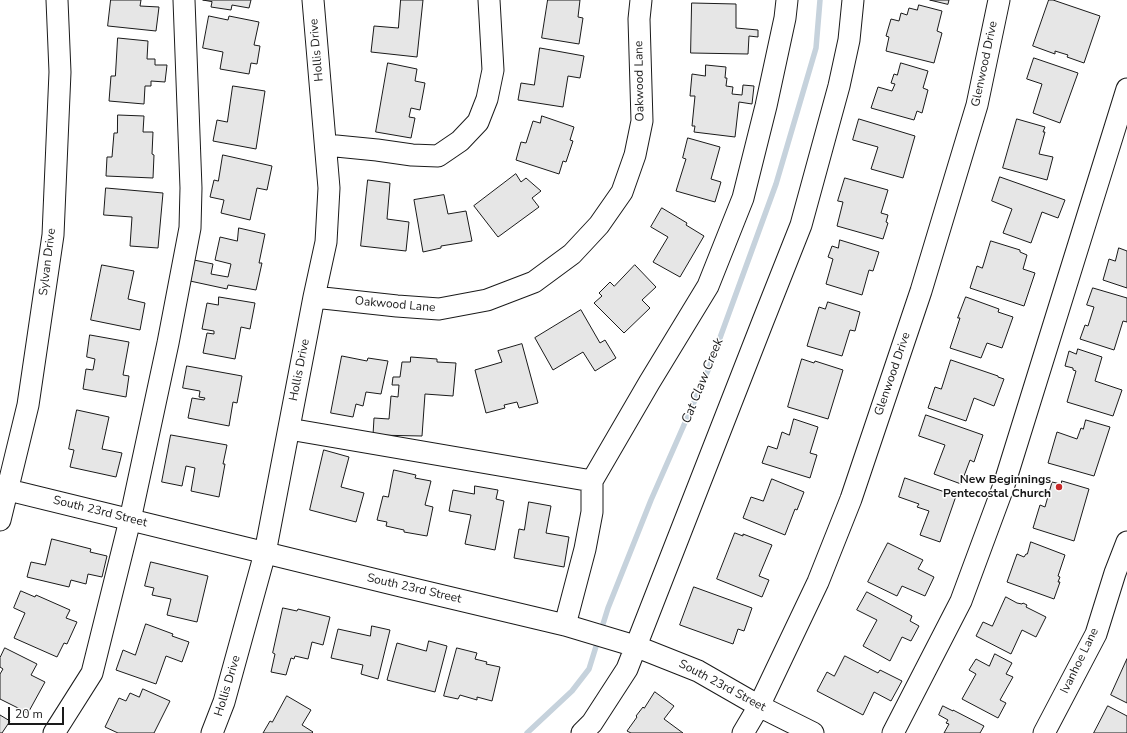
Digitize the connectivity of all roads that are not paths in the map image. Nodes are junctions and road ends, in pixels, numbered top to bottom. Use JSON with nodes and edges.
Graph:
{"nodes":[{"id":1,"x":57,"y":0,"type":"edge"},
{"id":2,"x":184,"y":0,"type":"edge"},
{"id":3,"x":313,"y":0,"type":"edge"},
{"id":4,"x":489,"y":0,"type":"edge"},
{"id":5,"x":641,"y":0,"type":"edge"},
{"id":6,"x":787,"y":0,"type":"edge"},
{"id":7,"x":853,"y":0,"type":"edge"},
{"id":8,"x":999,"y":0,"type":"edge"},
{"id":9,"x":1127,"y":90,"type":"edge"},
{"id":10,"x":326,"y":145,"type":"junction"},
{"id":11,"x":314,"y":297,"type":"junction"},
{"id":12,"x":289,"y":429,"type":"junction"},
{"id":13,"x":592,"y":482,"type":"junction"},
{"id":14,"x":4,"y":489,"type":"edge"},
{"id":15,"x":0,"y":520,"type":"edge"},
{"id":16,"x":130,"y":520,"type":"junction"},
{"id":17,"x":1127,"y":542,"type":"edge"},
{"id":18,"x":265,"y":553,"type":"junction"},
{"id":19,"x":565,"y":625,"type":"junction"},
{"id":20,"x":635,"y":646,"type":"junction"},
{"id":21,"x":759,"y":706,"type":"junction"},
{"id":22,"x":54,"y":733,"type":"edge"},
{"id":23,"x":212,"y":733,"type":"edge"},
{"id":24,"x":582,"y":733,"type":"edge"},
{"id":25,"x":743,"y":733,"type":"edge"},
{"id":26,"x":813,"y":733,"type":"edge"},
{"id":27,"x":893,"y":733,"type":"edge"},
{"id":28,"x":1044,"y":733,"type":"edge"}],
"edges":[{"from":1,"to":14,"type":"street","name":"Sylvan Drive"},
{"from":2,"to":16,"type":"street"},
{"from":3,"to":10,"type":"street","name":"Hollis Drive"},
{"from":4,"to":10,"type":"street"},
{"from":5,"to":11,"type":"street","name":"Oakwood Lane"},
{"from":6,"to":13,"type":"street"},
{"from":7,"to":20,"type":"street"},
{"from":8,"to":21,"type":"street","name":"Glenwood Drive"},
{"from":9,"to":27,"type":"street"},
{"from":10,"to":11,"type":"street","name":"Hollis Drive"},
{"from":11,"to":12,"type":"street","name":"Hollis Drive"},
{"from":12,"to":13,"type":"street"},
{"from":12,"to":18,"type":"street","name":"Hollis Drive"},
{"from":13,"to":19,"type":"street"},
{"from":14,"to":15,"type":"street","name":"Sylvan Drive"},
{"from":14,"to":16,"type":"street","name":"South 23rd Street"},
{"from":16,"to":18,"type":"street","name":"South 23rd Street"},
{"from":16,"to":22,"type":"street"},
{"from":17,"to":28,"type":"street","name":"Ivanhoe Lane"},
{"from":18,"to":19,"type":"street","name":"South 23rd Street"},
{"from":18,"to":23,"type":"street","name":"Hollis Drive"},
{"from":19,"to":20,"type":"street","name":"South 23rd Street"},
{"from":20,"to":21,"type":"street","name":"South 23rd Street"},
{"from":20,"to":24,"type":"street"},
{"from":21,"to":25,"type":"street","name":"Glenwood Drive"},
{"from":21,"to":26,"type":"street","name":"South 23rd Street"}]}
